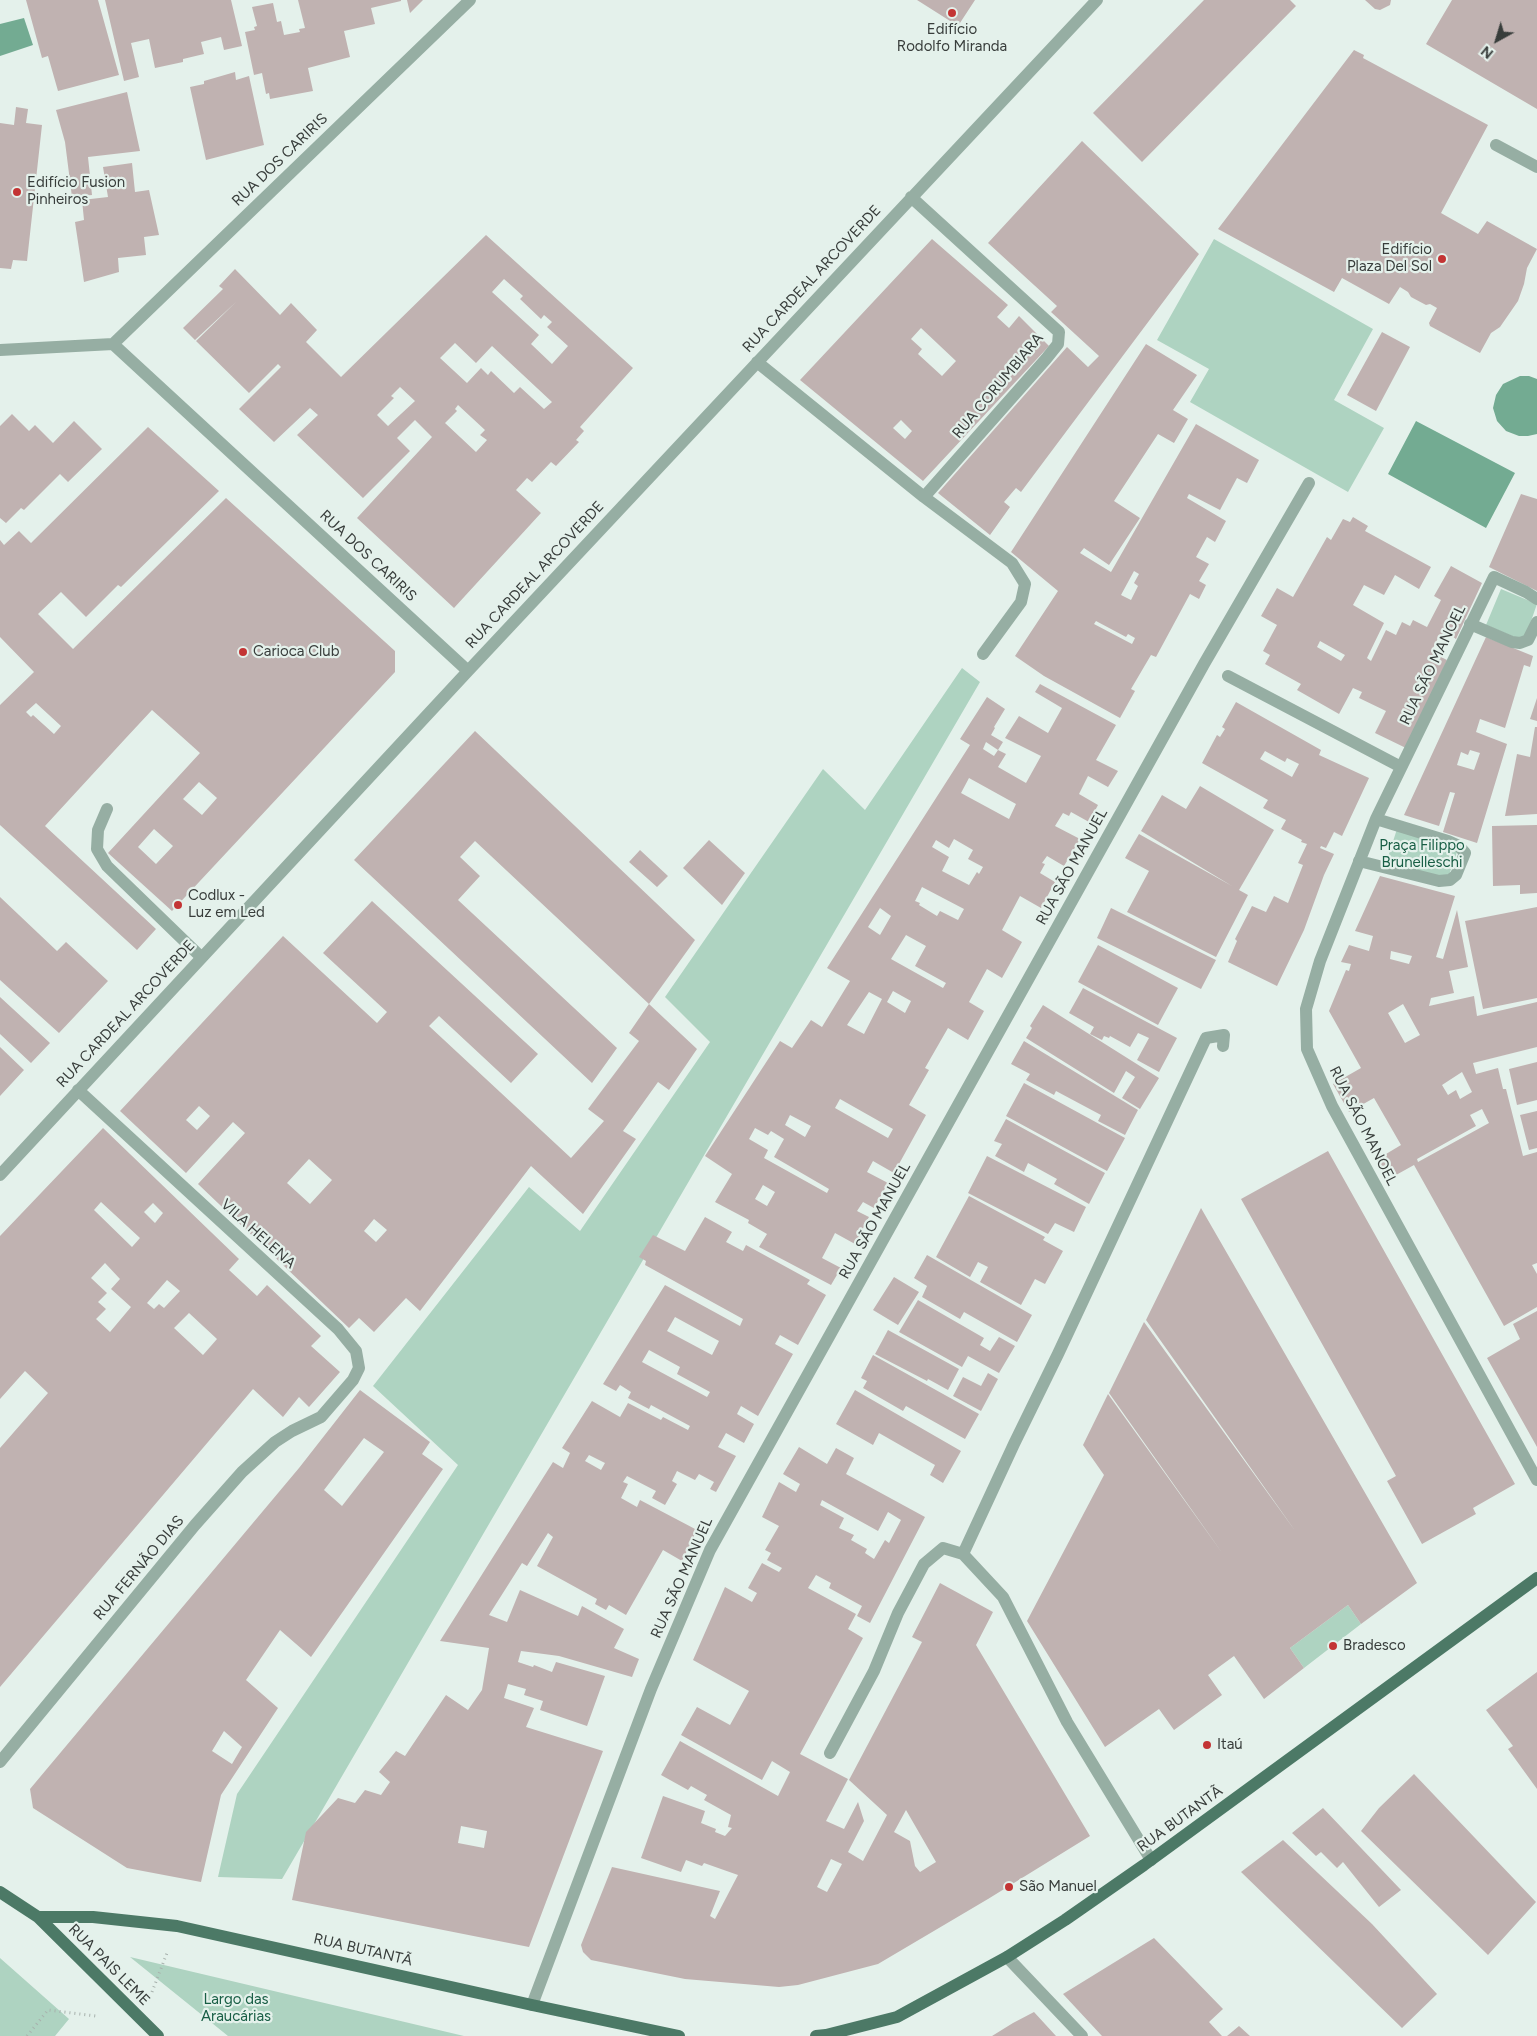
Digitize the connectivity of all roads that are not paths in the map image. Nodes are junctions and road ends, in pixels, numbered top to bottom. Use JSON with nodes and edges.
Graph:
{"nodes":[{"id":1,"x":470,"y":0,"type":"edge"},
{"id":2,"x":1097,"y":0,"type":"edge"},
{"id":3,"x":1496,"y":145,"type":"dead end"},
{"id":4,"x":1537,"y":167,"type":"edge"},
{"id":5,"x":911,"y":197,"type":"junction"},
{"id":6,"x":113,"y":344,"type":"junction"},
{"id":7,"x":0,"y":350,"type":"edge"},
{"id":8,"x":757,"y":362,"type":"junction"},
{"id":9,"x":1309,"y":483,"type":"dead end"},
{"id":10,"x":924,"y":497,"type":"junction"},
{"id":11,"x":1537,"y":599,"type":"edge"},
{"id":12,"x":1537,"y":622,"type":"edge"},
{"id":13,"x":1470,"y":624,"type":"junction"},
{"id":14,"x":983,"y":654,"type":"dead end"},
{"id":15,"x":468,"y":671,"type":"junction"},
{"id":16,"x":1228,"y":676,"type":"dead end"},
{"id":17,"x":1401,"y":767,"type":"junction"},
{"id":18,"x":107,"y":809,"type":"dead end"},
{"id":19,"x":1376,"y":819,"type":"junction"},
{"id":20,"x":1359,"y":861,"type":"junction"},
{"id":21,"x":201,"y":957,"type":"junction"},
{"id":22,"x":1223,"y":1046,"type":"dead end"},
{"id":23,"x":78,"y":1090,"type":"junction"},
{"id":24,"x":0,"y":1175,"type":"edge"},
{"id":25,"x":321,"y":1417,"type":"joint"},
{"id":26,"x":1537,"y":1480,"type":"edge"},
{"id":27,"x":963,"y":1554,"type":"junction"},
{"id":28,"x":1537,"y":1578,"type":"edge"},
{"id":29,"x":830,"y":1753,"type":"dead end"},
{"id":30,"x":0,"y":1762,"type":"edge"},
{"id":31,"x":1150,"y":1860,"type":"junction"},
{"id":32,"x":0,"y":1892,"type":"edge"},
{"id":33,"x":38,"y":1916,"type":"junction"},
{"id":34,"x":1007,"y":1957,"type":"junction"},
{"id":35,"x":532,"y":2005,"type":"junction"},
{"id":36,"x":158,"y":2036,"type":"edge"},
{"id":37,"x":679,"y":2036,"type":"edge"},
{"id":38,"x":816,"y":2036,"type":"edge"},
{"id":39,"x":1082,"y":2036,"type":"edge"}],
"edges":[{"from":1,"to":6,"type":"street","name":"RUA DOS CARIRIS"},
{"from":2,"to":5,"type":"street","name":"RUA CARDEAL ARCOVERDE"},
{"from":3,"to":4,"type":"street"},
{"from":5,"to":8,"type":"street","name":"RUA CARDEAL ARCOVERDE"},
{"from":5,"to":10,"type":"street","name":"RUA CORUMBIARA"},
{"from":6,"to":7,"type":"street"},
{"from":6,"to":15,"type":"street","name":"RUA DOS CARIRIS"},
{"from":8,"to":10,"type":"street"},
{"from":8,"to":15,"type":"street","name":"RUA CARDEAL ARCOVERDE"},
{"from":9,"to":35,"type":"street","name":"RUA SÃO MANUEL"},
{"from":10,"to":14,"type":"street"},
{"from":11,"to":13,"type":"street","name":"RUA SÃO MANOEL"},
{"from":12,"to":13,"type":"street"},
{"from":13,"to":17,"type":"street","name":"RUA SÃO MANOEL"},
{"from":15,"to":21,"type":"street","name":"RUA CARDEAL ARCOVERDE"},
{"from":16,"to":17,"type":"street"},
{"from":17,"to":19,"type":"street","name":"RUA SÃO MANOEL"},
{"from":18,"to":21,"type":"street"},
{"from":19,"to":20,"type":"street","name":"RUA SÃO MANOEL"},
{"from":19,"to":20,"type":"street"},
{"from":20,"to":26,"type":"street","name":"RUA SÃO MANOEL"},
{"from":21,"to":23,"type":"street","name":"RUA CARDEAL ARCOVERDE"},
{"from":22,"to":27,"type":"street"},
{"from":23,"to":24,"type":"street","name":"RUA CARDEAL ARCOVERDE"},
{"from":23,"to":25,"type":"street","name":"VILA HELENA"},
{"from":25,"to":30,"type":"street","name":"RUA FERNÃO DIAS"},
{"from":27,"to":29,"type":"street"},
{"from":27,"to":31,"type":"street"},
{"from":28,"to":31,"type":"main road","name":"RUA BUTANTÃ"},
{"from":31,"to":34,"type":"main road","name":"RUA BUTANTÃ"},
{"from":32,"to":33,"type":"main road","name":"RUA PAIS LEME"},
{"from":33,"to":35,"type":"main road","name":"RUA BUTANTÃ"},
{"from":33,"to":36,"type":"main road","name":"RUA PAIS LEME"},
{"from":34,"to":38,"type":"main road","name":"RUA BUTANTÃ"},
{"from":34,"to":39,"type":"street"},
{"from":35,"to":37,"type":"main road","name":"RUA BUTANTÃ"}]}
